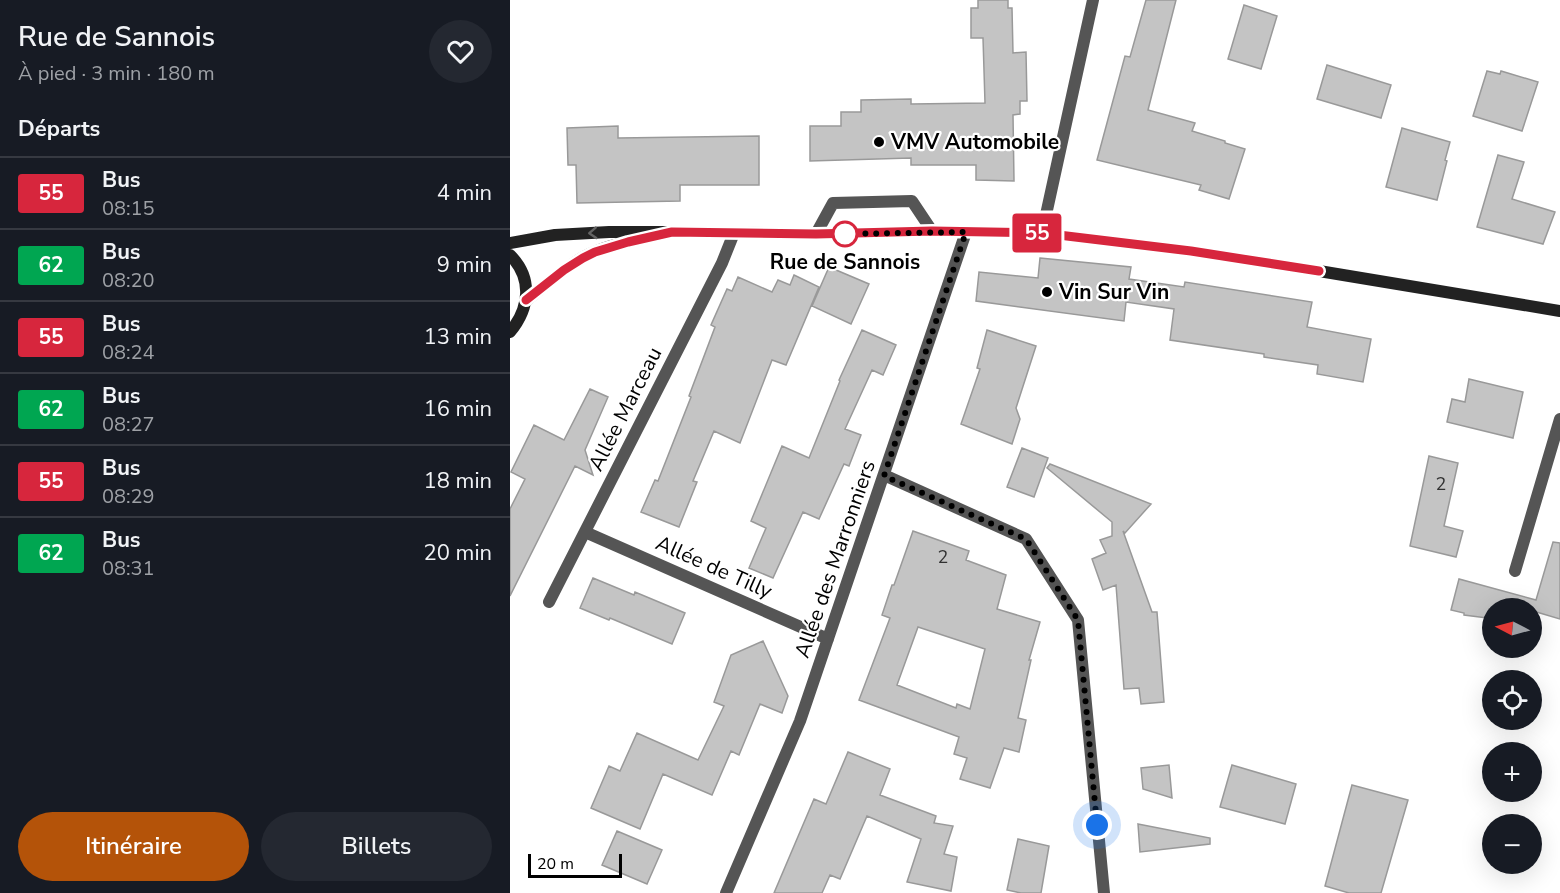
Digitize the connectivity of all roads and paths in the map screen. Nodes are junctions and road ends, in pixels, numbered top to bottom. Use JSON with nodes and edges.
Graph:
{"nodes":[{"id":1,"x":1093,"y":0,"type":"edge"},
{"id":2,"x":932,"y":231,"type":"junction"},
{"id":3,"x":672,"y":232,"type":"junction"},
{"id":4,"x":966,"y":232,"type":"junction"},
{"id":5,"x":734,"y":233,"type":"junction"},
{"id":6,"x":1042,"y":233,"type":"junction"},
{"id":7,"x":816,"y":234,"type":"junction"},
{"id":8,"x":510,"y":243,"type":"edge"},
{"id":9,"x":510,"y":255,"type":"edge"},
{"id":10,"x":526,"y":300,"type":"junction"},
{"id":11,"x":1560,"y":311,"type":"edge"},
{"id":12,"x":510,"y":332,"type":"edge"},
{"id":13,"x":1560,"y":419,"type":"edge"},
{"id":14,"x":884,"y":476,"type":"junction"},
{"id":15,"x":585,"y":532,"type":"junction"},
{"id":16,"x":1515,"y":571,"type":"dead end"},
{"id":17,"x":549,"y":602,"type":"dead end"},
{"id":18,"x":828,"y":639,"type":"junction"},
{"id":19,"x":726,"y":893,"type":"edge"},
{"id":20,"x":1104,"y":893,"type":"edge"}],
"edges":[{"from":1,"to":6,"type":"street"},
{"from":2,"to":4,"type":"street"},
{"from":2,"to":7,"type":"street"},
{"from":2,"to":7,"type":"street"},
{"from":3,"to":5,"type":"street"},
{"from":3,"to":8,"type":"street","one_way":true},
{"from":3,"to":10,"type":"street"},
{"from":4,"to":6,"type":"street"},
{"from":4,"to":14,"type":"street","name":"Allée des Marronniers"},
{"from":5,"to":7,"type":"street"},
{"from":5,"to":15,"type":"street","name":"Allée Marceau"},
{"from":6,"to":11,"type":"street"},
{"from":9,"to":10,"type":"street"},
{"from":10,"to":12,"type":"street"},
{"from":13,"to":16,"type":"street"},
{"from":14,"to":18,"type":"street","name":"Allée des Marronniers"},
{"from":14,"to":20,"type":"street"},
{"from":15,"to":17,"type":"street","name":"Allée Marceau"},
{"from":15,"to":18,"type":"street","name":"Allée de Tilly"},
{"from":18,"to":19,"type":"street","name":"Allée des Marronniers"}]}
